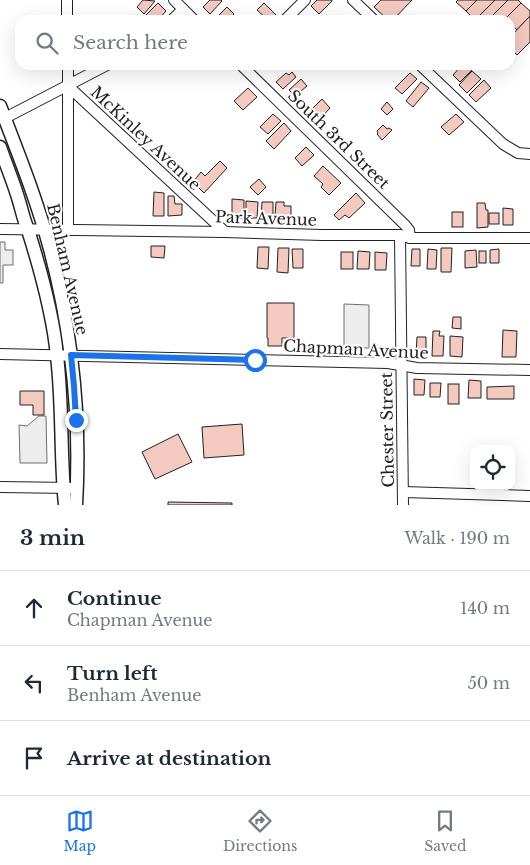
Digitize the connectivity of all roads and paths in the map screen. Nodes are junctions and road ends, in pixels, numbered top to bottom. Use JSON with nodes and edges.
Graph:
{"nodes":[{"id":1,"x":67,"y":0,"type":"edge"},
{"id":2,"x":174,"y":0,"type":"edge"},
{"id":3,"x":305,"y":0,"type":"edge"},
{"id":4,"x":353,"y":0,"type":"edge"},
{"id":5,"x":183,"y":9,"type":"junction"},
{"id":6,"x":68,"y":15,"type":"edge"},
{"id":7,"x":177,"y":15,"type":"edge"},
{"id":8,"x":189,"y":15,"type":"edge"},
{"id":9,"x":290,"y":15,"type":"edge"},
{"id":10,"x":369,"y":15,"type":"edge"},
{"id":11,"x":68,"y":70,"type":"edge"},
{"id":12,"x":98,"y":70,"type":"edge"},
{"id":13,"x":246,"y":70,"type":"edge"},
{"id":14,"x":425,"y":70,"type":"edge"},
{"id":15,"x":68,"y":86,"type":"junction"},
{"id":16,"x":0,"y":106,"type":"edge"},
{"id":17,"x":5,"y":118,"type":"junction"},
{"id":18,"x":0,"y":147,"type":"edge"},
{"id":19,"x":530,"y":154,"type":"edge"},
{"id":20,"x":0,"y":229,"type":"edge"},
{"id":21,"x":27,"y":229,"type":"junction"},
{"id":22,"x":44,"y":229,"type":"junction"},
{"id":23,"x":68,"y":230,"type":"junction"},
{"id":24,"x":225,"y":232,"type":"junction"},
{"id":25,"x":405,"y":236,"type":"junction"},
{"id":26,"x":530,"y":238,"type":"edge"},
{"id":27,"x":0,"y":354,"type":"edge"},
{"id":28,"x":57,"y":355,"type":"junction"},
{"id":29,"x":71,"y":355,"type":"junction"},
{"id":30,"x":401,"y":365,"type":"junction"},
{"id":31,"x":530,"y":370,"type":"edge"},
{"id":32,"x":0,"y":487,"type":"edge"},
{"id":33,"x":63,"y":488,"type":"junction"},
{"id":34,"x":77,"y":488,"type":"junction"},
{"id":35,"x":403,"y":492,"type":"junction"},
{"id":36,"x":530,"y":496,"type":"edge"},
{"id":37,"x":65,"y":505,"type":"edge"},
{"id":38,"x":76,"y":505,"type":"edge"},
{"id":39,"x":403,"y":505,"type":"edge"}],
"edges":[{"from":1,"to":6,"type":"street"},
{"from":2,"to":5,"type":"street"},
{"from":3,"to":9,"type":"street"},
{"from":4,"to":10,"type":"street"},
{"from":5,"to":7,"type":"street"},
{"from":5,"to":8,"type":"street"},
{"from":11,"to":15,"type":"street"},
{"from":12,"to":15,"type":"street"},
{"from":13,"to":25,"type":"street","name":"South 3rd Street"},
{"from":14,"to":19,"type":"street"},
{"from":15,"to":17,"type":"street"},
{"from":15,"to":23,"type":"street"},
{"from":15,"to":24,"type":"street","name":"McKinley Avenue"},
{"from":16,"to":17,"type":"main road","name":"Benham Avenue"},
{"from":17,"to":22,"type":"main road","name":"Benham Avenue"},
{"from":18,"to":21,"type":"main road","name":"Benham Avenue"},
{"from":20,"to":21,"type":"street","name":"Park Avenue"},
{"from":21,"to":22,"type":"street","name":"Park Avenue"},
{"from":21,"to":28,"type":"main road","name":"Benham Avenue"},
{"from":22,"to":23,"type":"street","name":"Park Avenue"},
{"from":22,"to":29,"type":"main road","name":"Benham Avenue"},
{"from":23,"to":24,"type":"street","name":"Park Avenue"},
{"from":24,"to":25,"type":"street","name":"Park Avenue"},
{"from":25,"to":26,"type":"street","name":"Park Avenue"},
{"from":25,"to":30,"type":"street","name":"Chester Street"},
{"from":27,"to":28,"type":"street","name":"Chapman Avenue"},
{"from":28,"to":29,"type":"street","name":"Chapman Avenue"},
{"from":28,"to":33,"type":"main road","name":"Benham Avenue"},
{"from":29,"to":30,"type":"street","name":"Chapman Avenue"},
{"from":29,"to":34,"type":"main road","name":"Benham Avenue"},
{"from":30,"to":31,"type":"street","name":"Chapman Avenue"},
{"from":30,"to":35,"type":"street","name":"Chester Street"},
{"from":32,"to":33,"type":"street"},
{"from":33,"to":34,"type":"street"},
{"from":33,"to":37,"type":"main road","name":"Benham Avenue"},
{"from":34,"to":38,"type":"main road","name":"Benham Avenue"},
{"from":35,"to":36,"type":"street"},
{"from":35,"to":39,"type":"street","name":"Chester Street"}]}
